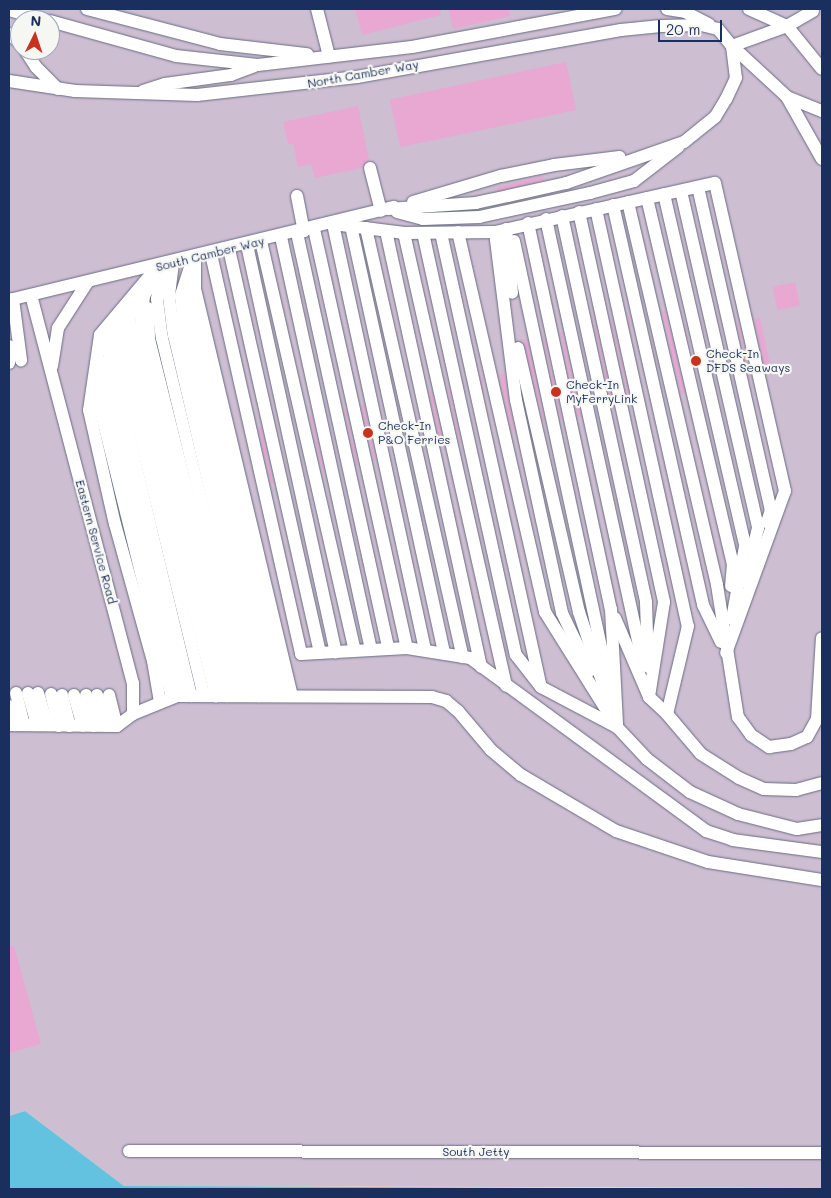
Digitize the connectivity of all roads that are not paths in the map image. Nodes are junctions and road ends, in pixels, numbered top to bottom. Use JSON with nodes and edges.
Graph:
{"nodes":[{"id":1,"x":317,"y":9,"type":"edge"},
{"id":2,"x":615,"y":9,"type":"edge"},
{"id":3,"x":667,"y":9,"type":"edge"},
{"id":4,"x":749,"y":9,"type":"edge"},
{"id":5,"x":95,"y":10,"type":"edge"},
{"id":6,"x":813,"y":11,"type":"dead end"},
{"id":7,"x":60,"y":24,"type":"edge"},
{"id":8,"x":787,"y":26,"type":"junction"},
{"id":9,"x":718,"y":29,"type":"junction"},
{"id":10,"x":732,"y":46,"type":"junction"},
{"id":11,"x":329,"y":56,"type":"junction"},
{"id":12,"x":31,"y":60,"type":"edge"},
{"id":13,"x":258,"y":65,"type":"junction"},
{"id":14,"x":822,"y":69,"type":"edge"},
{"id":15,"x":9,"y":80,"type":"edge"},
{"id":16,"x":58,"y":89,"type":"junction"},
{"id":17,"x":131,"y":94,"type":"junction"},
{"id":18,"x":788,"y":97,"type":"junction"},
{"id":19,"x":822,"y":111,"type":"edge"},
{"id":20,"x":684,"y":142,"type":"junction"},
{"id":21,"x":640,"y":155,"type":"junction"},
{"id":22,"x":822,"y":159,"type":"edge"},
{"id":23,"x":370,"y":168,"type":"dead end"},
{"id":24,"x":698,"y":187,"type":"junction"},
{"id":25,"x":681,"y":191,"type":"junction"},
{"id":26,"x":664,"y":194,"type":"junction"},
{"id":27,"x":297,"y":196,"type":"dead end"},
{"id":28,"x":648,"y":198,"type":"junction"},
{"id":29,"x":628,"y":202,"type":"junction"},
{"id":30,"x":613,"y":205,"type":"junction"},
{"id":31,"x":596,"y":209,"type":"junction"},
{"id":32,"x":384,"y":210,"type":"junction"},
{"id":33,"x":580,"y":212,"type":"junction"},
{"id":34,"x":562,"y":216,"type":"junction"},
{"id":35,"x":546,"y":219,"type":"junction"},
{"id":36,"x":333,"y":224,"type":"junction"},
{"id":37,"x":528,"y":224,"type":"junction"},
{"id":38,"x":350,"y":226,"type":"junction"},
{"id":39,"x":366,"y":228,"type":"junction"},
{"id":40,"x":504,"y":229,"type":"junction"},
{"id":41,"x":305,"y":231,"type":"junction"},
{"id":42,"x":386,"y":231,"type":"junction"},
{"id":43,"x":458,"y":232,"type":"junction"},
{"id":44,"x":404,"y":233,"type":"junction"},
{"id":45,"x":441,"y":233,"type":"junction"},
{"id":46,"x":423,"y":234,"type":"junction"},
{"id":47,"x":281,"y":237,"type":"junction"},
{"id":48,"x":261,"y":241,"type":"junction"},
{"id":49,"x":247,"y":245,"type":"junction"},
{"id":50,"x":229,"y":249,"type":"junction"},
{"id":51,"x":211,"y":254,"type":"junction"},
{"id":52,"x":194,"y":258,"type":"junction"},
{"id":53,"x":165,"y":264,"type":"junction"},
{"id":54,"x":87,"y":283,"type":"junction"},
{"id":55,"x":145,"y":285,"type":"junction"},
{"id":56,"x":30,"y":295,"type":"junction"},
{"id":57,"x":128,"y":298,"type":"junction"},
{"id":58,"x":10,"y":303,"type":"edge"},
{"id":59,"x":119,"y":310,"type":"junction"},
{"id":60,"x":9,"y":314,"type":"edge"},
{"id":61,"x":9,"y":344,"type":"edge"},
{"id":62,"x":97,"y":352,"type":"junction"},
{"id":63,"x":15,"y":361,"type":"edge"},
{"id":64,"x":51,"y":372,"type":"junction"},
{"id":65,"x":611,"y":609,"type":"junction"},
{"id":66,"x":822,"y":638,"type":"edge"},
{"id":67,"x":388,"y":648,"type":"junction"},
{"id":68,"x":407,"y":648,"type":"junction"},
{"id":69,"x":371,"y":649,"type":"junction"},
{"id":70,"x":425,"y":649,"type":"junction"},
{"id":71,"x":354,"y":650,"type":"junction"},
{"id":72,"x":336,"y":652,"type":"junction"},
{"id":73,"x":444,"y":652,"type":"junction"},
{"id":74,"x":320,"y":653,"type":"junction"},
{"id":75,"x":726,"y":653,"type":"junction"},
{"id":76,"x":463,"y":656,"type":"junction"},
{"id":77,"x":481,"y":667,"type":"junction"},
{"id":78,"x":506,"y":686,"type":"junction"},
{"id":79,"x":541,"y":688,"type":"junction"},
{"id":80,"x":62,"y":694,"type":"junction"},
{"id":81,"x":248,"y":696,"type":"junction"},
{"id":82,"x":177,"y":698,"type":"junction"},
{"id":83,"x":649,"y":698,"type":"junction"},
{"id":84,"x":9,"y":706,"type":"edge"},
{"id":85,"x":133,"y":714,"type":"junction"},
{"id":86,"x":667,"y":714,"type":"junction"},
{"id":87,"x":60,"y":726,"type":"edge"},
{"id":88,"x":617,"y":727,"type":"junction"},
{"id":89,"x":822,"y":783,"type":"edge"},
{"id":90,"x":822,"y":825,"type":"edge"},
{"id":91,"x":822,"y":852,"type":"edge"},
{"id":92,"x":822,"y":880,"type":"edge"},
{"id":93,"x":129,"y":1152,"type":"dead end"},
{"id":94,"x":822,"y":1153,"type":"edge"}],
"edges":[{"from":1,"to":11,"type":"lane"},
{"from":2,"to":11,"type":"lane","name":"North Camber Way"},
{"from":3,"to":9,"type":"lane"},
{"from":4,"to":8,"type":"lane"},
{"from":5,"to":11,"type":"lane","name":"North Camber Way"},
{"from":6,"to":8,"type":"lane"},
{"from":7,"to":13,"type":"lane","name":"North Camber Way"},
{"from":8,"to":10,"type":"lane"},
{"from":8,"to":14,"type":"lane"},
{"from":9,"to":10,"type":"lane"},
{"from":9,"to":17,"type":"lane","name":"North Camber Way"},
{"from":10,"to":18,"type":"lane"},
{"from":10,"to":20,"type":"lane","name":"South Camber Way"},
{"from":11,"to":13,"type":"lane","name":"North Camber Way"},
{"from":12,"to":16,"type":"lane"},
{"from":13,"to":17,"type":"lane","name":"North Camber Way"},
{"from":15,"to":16,"type":"lane","name":"North Camber Way"},
{"from":16,"to":17,"type":"lane","name":"North Camber Way"},
{"from":18,"to":19,"type":"lane"},
{"from":18,"to":22,"type":"lane"},
{"from":20,"to":21,"type":"lane","name":"South Camber Way"},
{"from":20,"to":32,"type":"lane","name":"South Camber Way"},
{"from":21,"to":32,"type":"lane","name":"South Camber Way"},
{"from":21,"to":32,"type":"lane","name":"South Camber Way"},
{"from":23,"to":32,"type":"lane"},
{"from":24,"to":25,"type":"lane"},
{"from":24,"to":75,"type":"lane"},
{"from":24,"to":75,"type":"lane"},
{"from":25,"to":26,"type":"lane"},
{"from":25,"to":75,"type":"lane"},
{"from":26,"to":28,"type":"lane"},
{"from":26,"to":75,"type":"lane"},
{"from":27,"to":41,"type":"lane"},
{"from":28,"to":29,"type":"lane"},
{"from":28,"to":75,"type":"lane"},
{"from":29,"to":30,"type":"lane"},
{"from":29,"to":75,"type":"lane"},
{"from":30,"to":31,"type":"lane"},
{"from":30,"to":75,"type":"lane"},
{"from":31,"to":33,"type":"lane"},
{"from":31,"to":86,"type":"lane"},
{"from":32,"to":36,"type":"lane","name":"South Camber Way"},
{"from":33,"to":34,"type":"lane"},
{"from":33,"to":83,"type":"lane"},
{"from":34,"to":35,"type":"lane"},
{"from":34,"to":83,"type":"lane"},
{"from":35,"to":37,"type":"lane"},
{"from":35,"to":83,"type":"lane"},
{"from":36,"to":38,"type":"lane"},
{"from":36,"to":41,"type":"lane","name":"South Camber Way"},
{"from":36,"to":70,"type":"lane"},
{"from":37,"to":40,"type":"lane"},
{"from":37,"to":65,"type":"lane"},
{"from":38,"to":39,"type":"lane"},
{"from":38,"to":73,"type":"lane"},
{"from":39,"to":42,"type":"lane"},
{"from":39,"to":76,"type":"lane"},
{"from":40,"to":43,"type":"lane"},
{"from":40,"to":88,"type":"lane"},
{"from":40,"to":88,"type":"lane"},
{"from":41,"to":47,"type":"lane","name":"South Camber Way"},
{"from":41,"to":67,"type":"lane"},
{"from":41,"to":68,"type":"lane"},
{"from":42,"to":44,"type":"lane"},
{"from":42,"to":77,"type":"lane"},
{"from":43,"to":45,"type":"lane"},
{"from":43,"to":88,"type":"lane"},
{"from":44,"to":46,"type":"lane"},
{"from":44,"to":78,"type":"lane"},
{"from":45,"to":46,"type":"lane"},
{"from":45,"to":79,"type":"lane"},
{"from":46,"to":79,"type":"lane"},
{"from":47,"to":48,"type":"lane","name":"South Camber Way"},
{"from":47,"to":69,"type":"lane"},
{"from":48,"to":49,"type":"lane","name":"South Camber Way"},
{"from":48,"to":71,"type":"lane"},
{"from":49,"to":50,"type":"lane","name":"South Camber Way"},
{"from":49,"to":72,"type":"lane"},
{"from":50,"to":51,"type":"lane","name":"South Camber Way"},
{"from":50,"to":74,"type":"lane"},
{"from":51,"to":52,"type":"lane","name":"South Camber Way"},
{"from":51,"to":74,"type":"lane"},
{"from":52,"to":53,"type":"lane","name":"South Camber Way"},
{"from":52,"to":81,"type":"lane"},
{"from":53,"to":54,"type":"lane","name":"South Camber Way"},
{"from":53,"to":55,"type":"lane"},
{"from":53,"to":81,"type":"lane"},
{"from":54,"to":56,"type":"lane","name":"South Camber Way"},
{"from":54,"to":64,"type":"lane","name":"Eastern Service Road"},
{"from":55,"to":57,"type":"lane"},
{"from":55,"to":81,"type":"lane"},
{"from":55,"to":81,"type":"lane"},
{"from":56,"to":58,"type":"lane","name":"South Camber Way"},
{"from":56,"to":64,"type":"lane","name":"Eastern Service Road"},
{"from":57,"to":59,"type":"lane"},
{"from":57,"to":81,"type":"lane"},
{"from":58,"to":60,"type":"lane"},
{"from":58,"to":61,"type":"lane"},
{"from":58,"to":63,"type":"lane"},
{"from":59,"to":62,"type":"lane"},
{"from":59,"to":82,"type":"lane"},
{"from":61,"to":63,"type":"lane"},
{"from":62,"to":82,"type":"lane"},
{"from":62,"to":82,"type":"lane"},
{"from":64,"to":85,"type":"lane","name":"Eastern Service Road"},
{"from":65,"to":83,"type":"lane"},
{"from":65,"to":88,"type":"lane"},
{"from":66,"to":75,"type":"lane"},
{"from":67,"to":68,"type":"lane"},
{"from":67,"to":69,"type":"lane"},
{"from":68,"to":70,"type":"lane"},
{"from":69,"to":71,"type":"lane"},
{"from":70,"to":73,"type":"lane"},
{"from":71,"to":72,"type":"lane"},
{"from":72,"to":74,"type":"lane"},
{"from":73,"to":76,"type":"lane"},
{"from":76,"to":77,"type":"lane"},
{"from":77,"to":78,"type":"lane"},
{"from":78,"to":91,"type":"lane"},
{"from":79,"to":88,"type":"lane"},
{"from":80,"to":87,"type":"lane"},
{"from":80,"to":87,"type":"lane"},
{"from":80,"to":87,"type":"lane"},
{"from":80,"to":87,"type":"lane"},
{"from":81,"to":82,"type":"lane"},
{"from":81,"to":92,"type":"lane"},
{"from":82,"to":85,"type":"lane"},
{"from":83,"to":86,"type":"lane"},
{"from":84,"to":87,"type":"lane"},
{"from":85,"to":87,"type":"lane"},
{"from":86,"to":89,"type":"lane"},
{"from":88,"to":90,"type":"lane"},
{"from":93,"to":94,"type":"lane","name":"South Jetty"}]}
